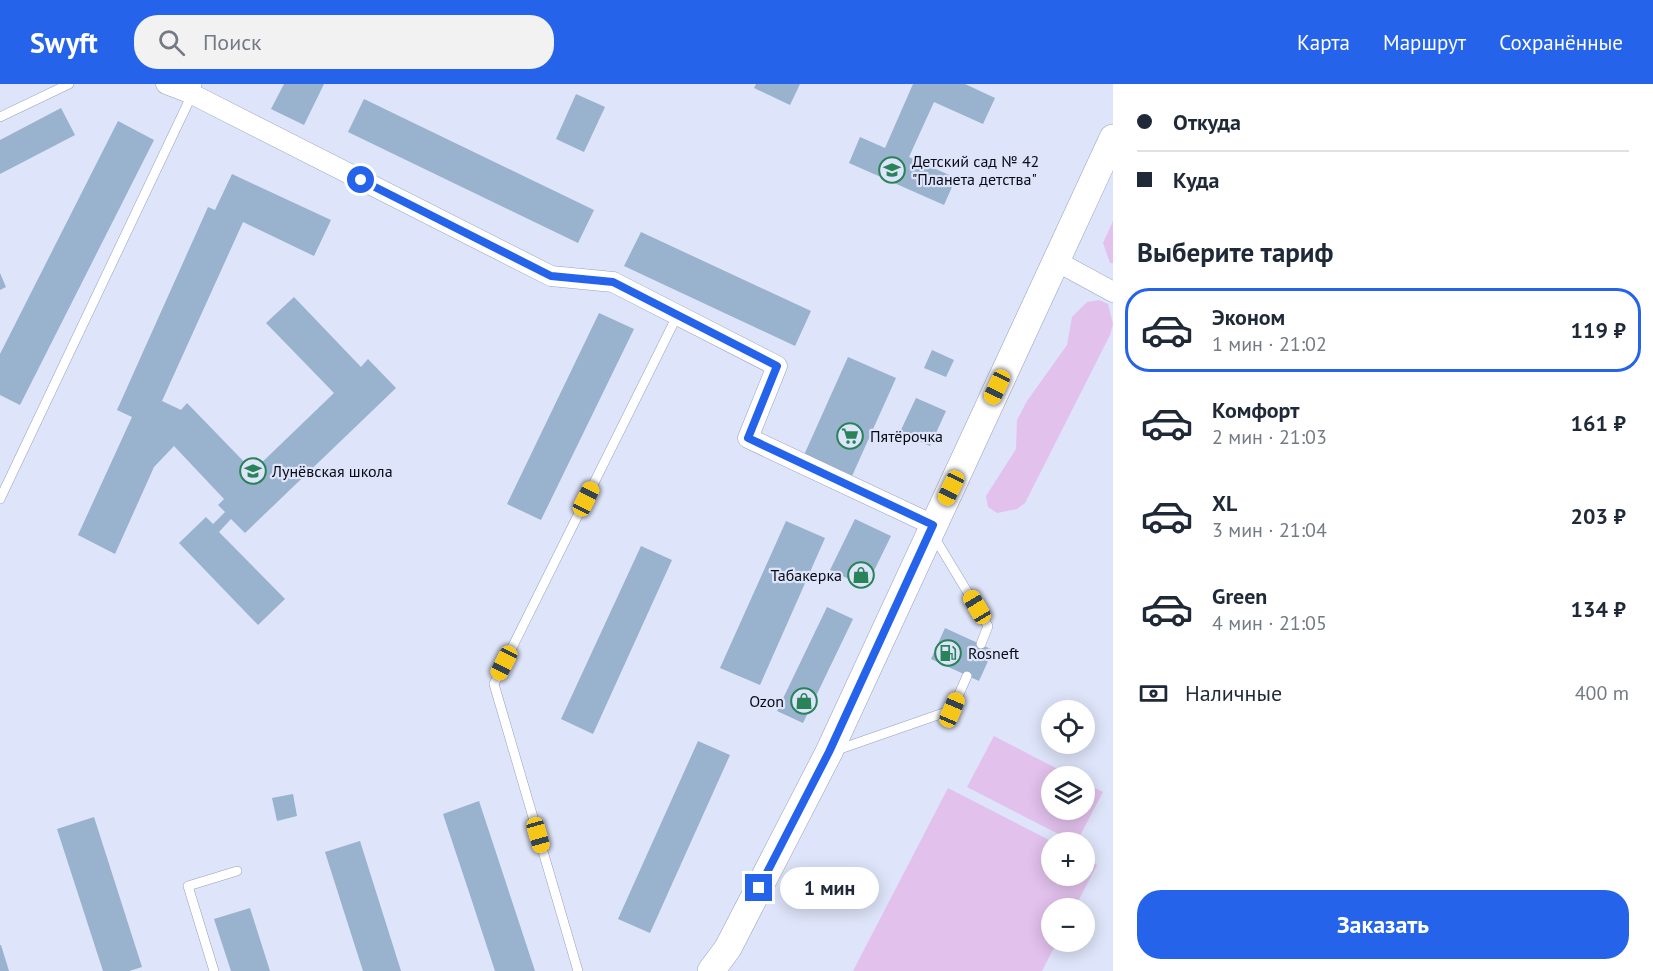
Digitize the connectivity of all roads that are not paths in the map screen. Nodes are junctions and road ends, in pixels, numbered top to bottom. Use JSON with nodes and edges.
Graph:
{"nodes":[{"id":1,"x":69,"y":84,"type":"edge"},
{"id":2,"x":166,"y":84,"type":"edge"},
{"id":3,"x":194,"y":89,"type":"edge"},
{"id":4,"x":0,"y":117,"type":"edge"},
{"id":5,"x":1113,"y":138,"type":"edge"},
{"id":6,"x":1056,"y":261,"type":"junction"},
{"id":7,"x":1113,"y":292,"type":"edge"},
{"id":8,"x":678,"y":314,"type":"junction"},
{"id":9,"x":0,"y":499,"type":"edge"},
{"id":10,"x":932,"y":528,"type":"junction"},
{"id":11,"x":981,"y":644,"type":"dead end"},
{"id":12,"x":967,"y":676,"type":"dead end"},
{"id":13,"x":829,"y":752,"type":"junction"},
{"id":14,"x":237,"y":871,"type":"dead end"},
{"id":15,"x":214,"y":971,"type":"edge"},
{"id":16,"x":578,"y":971,"type":"edge"},
{"id":17,"x":711,"y":971,"type":"edge"}],
"edges":[{"from":1,"to":4,"type":"lane"},
{"from":2,"to":3,"type":"street"},
{"from":3,"to":8,"type":"street"},
{"from":3,"to":9,"type":"lane"},
{"from":5,"to":6,"type":"street"},
{"from":6,"to":7,"type":"street"},
{"from":6,"to":10,"type":"street"},
{"from":8,"to":10,"type":"street"},
{"from":8,"to":16,"type":"lane"},
{"from":10,"to":11,"type":"lane"},
{"from":10,"to":13,"type":"street"},
{"from":12,"to":13,"type":"lane"},
{"from":13,"to":17,"type":"street"},
{"from":14,"to":15,"type":"lane"}]}
